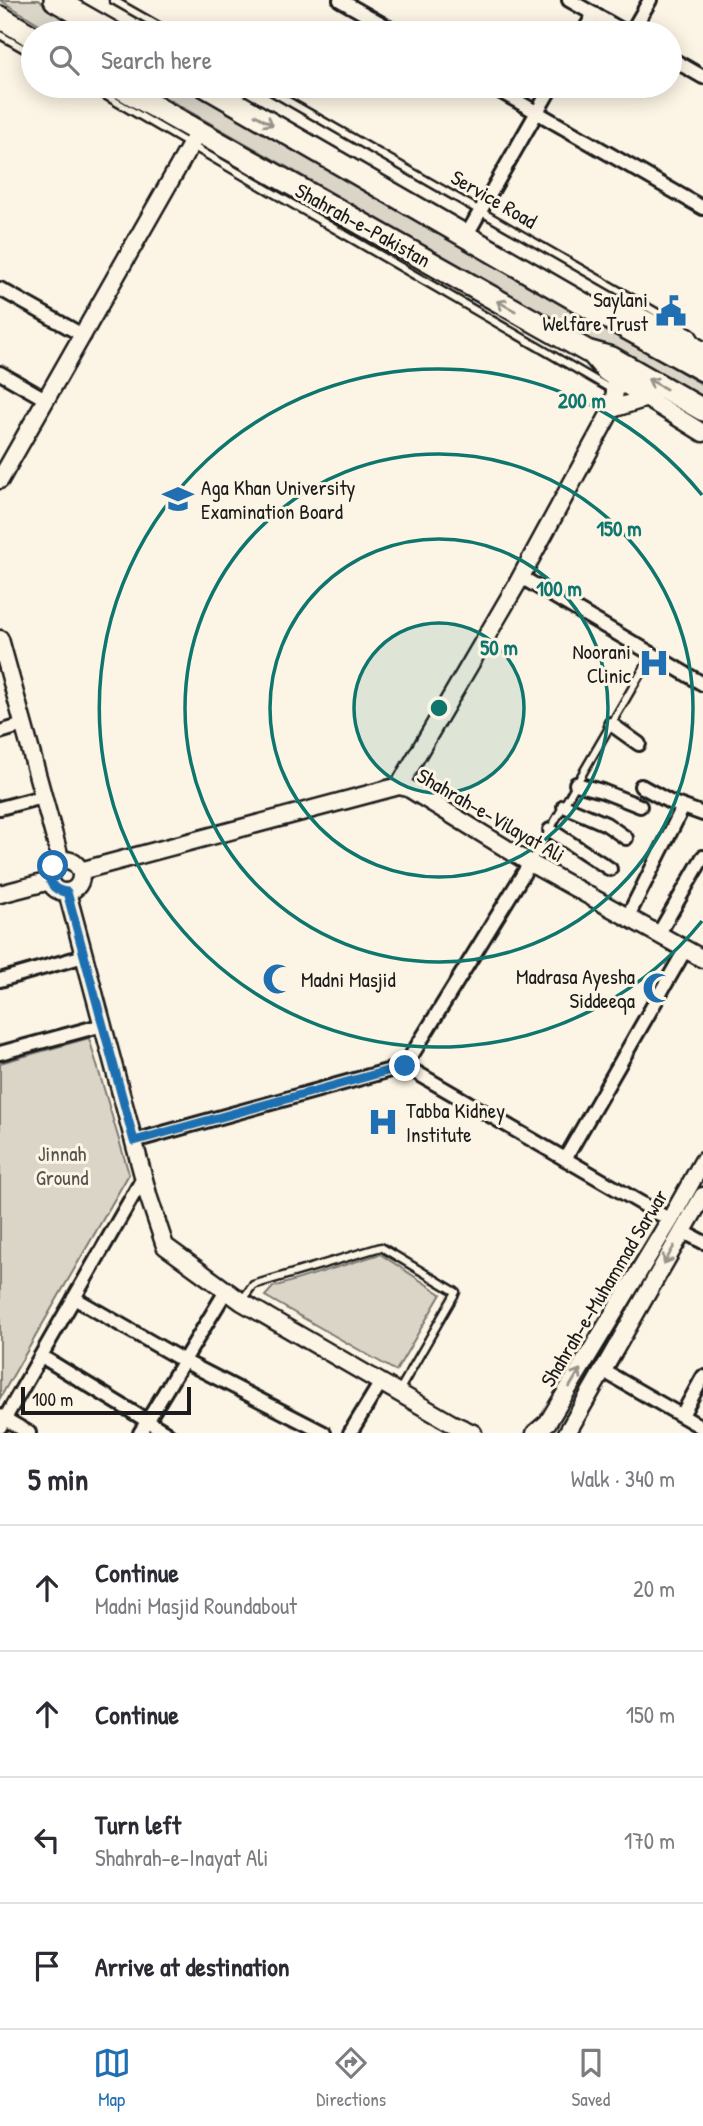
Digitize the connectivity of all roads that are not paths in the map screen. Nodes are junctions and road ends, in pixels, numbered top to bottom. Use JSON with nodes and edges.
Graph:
{"nodes":[{"id":1,"x":55,"y":0,"type":"edge"},
{"id":2,"x":113,"y":0,"type":"edge"},
{"id":3,"x":340,"y":0,"type":"edge"},
{"id":4,"x":569,"y":0,"type":"edge"},
{"id":5,"x":650,"y":0,"type":"edge"},
{"id":6,"x":594,"y":14,"type":"junction"},
{"id":7,"x":0,"y":17,"type":"edge"},
{"id":8,"x":92,"y":21,"type":"edge"},
{"id":9,"x":150,"y":21,"type":"edge"},
{"id":10,"x":377,"y":21,"type":"edge"},
{"id":11,"x":590,"y":21,"type":"edge"},
{"id":12,"x":607,"y":21,"type":"edge"},
{"id":13,"x":637,"y":21,"type":"edge"},
{"id":14,"x":21,"y":30,"type":"edge"},
{"id":15,"x":0,"y":35,"type":"edge"},
{"id":16,"x":21,"y":47,"type":"edge"},
{"id":17,"x":682,"y":65,"type":"edge"},
{"id":18,"x":703,"y":77,"type":"edge"},
{"id":19,"x":113,"y":98,"type":"edge"},
{"id":20,"x":136,"y":98,"type":"edge"},
{"id":21,"x":226,"y":98,"type":"edge"},
{"id":22,"x":283,"y":98,"type":"edge"},
{"id":23,"x":512,"y":98,"type":"edge"},
{"id":24,"x":545,"y":98,"type":"edge"},
{"id":25,"x":537,"y":112,"type":"junction"},
{"id":26,"x":195,"y":138,"type":"junction"},
{"id":27,"x":703,"y":208,"type":"edge"},
{"id":28,"x":480,"y":211,"type":"junction"},
{"id":29,"x":466,"y":236,"type":"junction"},
{"id":30,"x":0,"y":289,"type":"edge"},
{"id":31,"x":599,"y":313,"type":"junction"},
{"id":32,"x":84,"y":336,"type":"junction"},
{"id":33,"x":703,"y":349,"type":"edge"},
{"id":34,"x":587,"y":351,"type":"junction"},
{"id":35,"x":703,"y":370,"type":"edge"},
{"id":36,"x":0,"y":373,"type":"edge"},
{"id":37,"x":615,"y":386,"type":"junction"},
{"id":38,"x":647,"y":398,"type":"junction"},
{"id":39,"x":47,"y":400,"type":"junction"},
{"id":40,"x":612,"y":409,"type":"junction"},
{"id":41,"x":703,"y":410,"type":"edge"},
{"id":42,"x":703,"y":433,"type":"edge"},
{"id":43,"x":5,"y":459,"type":"edge"},
{"id":44,"x":0,"y":480,"type":"edge"},
{"id":45,"x":521,"y":577,"type":"junction"},
{"id":46,"x":0,"y":639,"type":"edge"},
{"id":47,"x":652,"y":654,"type":"junction"},
{"id":48,"x":703,"y":684,"type":"edge"},
{"id":49,"x":611,"y":724,"type":"junction"},
{"id":50,"x":23,"y":725,"type":"junction"},
{"id":51,"x":0,"y":732,"type":"edge"},
{"id":52,"x":639,"y":744,"type":"dead end"},
{"id":53,"x":576,"y":784,"type":"junction"},
{"id":54,"x":399,"y":786,"type":"junction"},
{"id":55,"x":641,"y":786,"type":"dead end"},
{"id":56,"x":42,"y":797,"type":"junction"},
{"id":57,"x":564,"y":806,"type":"junction"},
{"id":58,"x":640,"y":806,"type":"dead end"},
{"id":59,"x":683,"y":807,"type":"junction"},
{"id":60,"x":0,"y":808,"type":"edge"},
{"id":61,"x":703,"y":814,"type":"edge"},
{"id":62,"x":550,"y":830,"type":"junction"},
{"id":63,"x":626,"y":838,"type":"dead end"},
{"id":64,"x":703,"y":857,"type":"edge"},
{"id":65,"x":61,"y":861,"type":"junction"},
{"id":66,"x":530,"y":863,"type":"junction"},
{"id":67,"x":610,"y":869,"type":"dead end"},
{"id":68,"x":80,"y":872,"type":"junction"},
{"id":69,"x":50,"y":881,"type":"junction"},
{"id":70,"x":67,"y":892,"type":"junction"},
{"id":71,"x":0,"y":894,"type":"edge"},
{"id":72,"x":627,"y":918,"type":"junction"},
{"id":73,"x":659,"y":935,"type":"junction"},
{"id":74,"x":685,"y":950,"type":"junction"},
{"id":75,"x":84,"y":956,"type":"junction"},
{"id":76,"x":703,"y":959,"type":"edge"},
{"id":77,"x":0,"y":980,"type":"edge"},
{"id":78,"x":103,"y":1025,"type":"junction"},
{"id":79,"x":0,"y":1054,"type":"edge"},
{"id":80,"x":405,"y":1066,"type":"junction"},
{"id":81,"x":134,"y":1141,"type":"junction"},
{"id":82,"x":565,"y":1159,"type":"junction"},
{"id":83,"x":703,"y":1161,"type":"edge"},
{"id":84,"x":143,"y":1178,"type":"junction"},
{"id":85,"x":703,"y":1196,"type":"edge"},
{"id":86,"x":676,"y":1226,"type":"junction"},
{"id":87,"x":703,"y":1242,"type":"edge"},
{"id":88,"x":226,"y":1291,"type":"junction"},
{"id":89,"x":74,"y":1298,"type":"junction"},
{"id":90,"x":242,"y":1302,"type":"junction"},
{"id":91,"x":41,"y":1356,"type":"junction"},
{"id":92,"x":184,"y":1361,"type":"junction"},
{"id":93,"x":602,"y":1370,"type":"junction"},
{"id":94,"x":703,"y":1377,"type":"edge"},
{"id":95,"x":381,"y":1382,"type":"junction"},
{"id":96,"x":398,"y":1392,"type":"junction"},
{"id":97,"x":682,"y":1415,"type":"junction"},
{"id":98,"x":2,"y":1420,"type":"edge"},
{"id":99,"x":144,"y":1427,"type":"edge"},
{"id":100,"x":448,"y":1428,"type":"edge"},
{"id":101,"x":703,"y":1428,"type":"edge"},
{"id":102,"x":29,"y":1433,"type":"edge"},
{"id":103,"x":167,"y":1433,"type":"edge"},
{"id":104,"x":324,"y":1433,"type":"edge"},
{"id":105,"x":351,"y":1433,"type":"edge"},
{"id":106,"x":472,"y":1433,"type":"edge"},
{"id":107,"x":536,"y":1433,"type":"edge"},
{"id":108,"x":567,"y":1433,"type":"edge"}],
"edges":[{"from":1,"to":8,"type":"highway"},
{"from":2,"to":9,"type":"lane"},
{"from":3,"to":10,"type":"street"},
{"from":4,"to":6,"type":"street"},
{"from":5,"to":13,"type":"street"},
{"from":6,"to":11,"type":"street"},
{"from":6,"to":12,"type":"street"},
{"from":7,"to":14,"type":"highway"},
{"from":15,"to":16,"type":"lane"},
{"from":17,"to":18,"type":"street"},
{"from":19,"to":26,"type":"lane"},
{"from":20,"to":26,"type":"highway","name":"Shahrah-e-Pakistan"},
{"from":21,"to":29,"type":"highway","name":"Shahrah-e-Pakistan","one_way":true},
{"from":22,"to":28,"type":"lane","name":"Service Road"},
{"from":23,"to":25,"type":"street"},
{"from":24,"to":25,"type":"street"},
{"from":25,"to":27,"type":"street"},
{"from":25,"to":28,"type":"street"},
{"from":26,"to":32,"type":"street"},
{"from":34,"to":26,"type":"highway","name":"Shahrah-e-Pakistan","one_way":true},
{"from":26,"to":37,"type":"lane"},
{"from":28,"to":29,"type":"street"},
{"from":28,"to":33,"type":"lane","name":"Service Road"},
{"from":29,"to":31,"type":"highway","name":"Shahrah-e-Pakistan"},
{"from":30,"to":32,"type":"street"},
{"from":31,"to":33,"type":"street"},
{"from":31,"to":35,"type":"highway","name":"Shahrah-e-Pakistan"},
{"from":32,"to":39,"type":"street"},
{"from":34,"to":37,"type":"street"},
{"from":41,"to":34,"type":"highway","name":"Shahrah-e-Pakistan","one_way":true},
{"from":36,"to":39,"type":"street"},
{"from":37,"to":38,"type":"street"},
{"from":37,"to":40,"type":"street"},
{"from":38,"to":40,"type":"street"},
{"from":38,"to":42,"type":"street"},
{"from":39,"to":43,"type":"street"},
{"from":40,"to":45,"type":"street"},
{"from":43,"to":44,"type":"street"},
{"from":45,"to":47,"type":"street"},
{"from":45,"to":54,"type":"street"},
{"from":46,"to":50,"type":"street"},
{"from":47,"to":48,"type":"street"},
{"from":47,"to":49,"type":"lane"},
{"from":49,"to":52,"type":"street"},
{"from":49,"to":53,"type":"lane"},
{"from":50,"to":51,"type":"street"},
{"from":50,"to":56,"type":"street"},
{"from":53,"to":57,"type":"lane"},
{"from":53,"to":58,"type":"street"},
{"from":54,"to":66,"type":"street","name":"Shahrah-e-Vilayat Ali"},
{"from":54,"to":68,"type":"street","name":"Shahrah-e-Vilayat Ali"},
{"from":55,"to":59,"type":"street"},
{"from":56,"to":60,"type":"street"},
{"from":56,"to":65,"type":"street"},
{"from":57,"to":62,"type":"lane"},
{"from":57,"to":63,"type":"street"},
{"from":59,"to":61,"type":"street"},
{"from":59,"to":72,"type":"street"},
{"from":62,"to":66,"type":"lane"},
{"from":62,"to":67,"type":"street"},
{"from":64,"to":73,"type":"street"},
{"from":65,"to":68,"type":"street"},
{"from":65,"to":69,"type":"street"},
{"from":66,"to":72,"type":"street","name":"Shahrah-e-Vilayat Ali"},
{"from":66,"to":80,"type":"street"},
{"from":68,"to":70,"type":"street"},
{"from":69,"to":70,"type":"street"},
{"from":69,"to":71,"type":"street"},
{"from":70,"to":75,"type":"street"},
{"from":72,"to":73,"type":"street","name":"Shahrah-e-Vilayat Ali"},
{"from":73,"to":74,"type":"street","name":"Shahrah-e-Vilayat Ali"},
{"from":74,"to":76,"type":"street","name":"Shahrah-e-Vilayat Ali"},
{"from":74,"to":82,"type":"street"},
{"from":75,"to":77,"type":"street"},
{"from":75,"to":78,"type":"street"},
{"from":78,"to":79,"type":"street"},
{"from":78,"to":81,"type":"street"},
{"from":80,"to":81,"type":"street"},
{"from":80,"to":82,"type":"street"},
{"from":81,"to":84,"type":"street"},
{"from":82,"to":86,"type":"street"},
{"from":83,"to":86,"type":"street","name":"Shahrah-e-Muhammad Sarwar"},
{"from":84,"to":88,"type":"street"},
{"from":84,"to":89,"type":"street"},
{"from":85,"to":86,"type":"street","name":"Shahrah-e-Muhammad Sarwar"},
{"from":86,"to":87,"type":"street"},
{"from":86,"to":93,"type":"street","name":"Shahrah-e-Muhammad Sarwar","one_way":true},
{"from":107,"to":86,"type":"street","name":"Shahrah-e-Muhammad Sarwar","one_way":true},
{"from":88,"to":90,"type":"street"},
{"from":88,"to":92,"type":"street"},
{"from":89,"to":91,"type":"street"},
{"from":89,"to":92,"type":"street"},
{"from":90,"to":95,"type":"street"},
{"from":90,"to":96,"type":"lane"},
{"from":91,"to":98,"type":"street"},
{"from":91,"to":99,"type":"street"},
{"from":92,"to":99,"type":"street"},
{"from":92,"to":104,"type":"street"},
{"from":93,"to":97,"type":"street"},
{"from":93,"to":108,"type":"street","name":"Shahrah-e-Muhammad Sarwar"},
{"from":94,"to":97,"type":"street"},
{"from":95,"to":96,"type":"street"},
{"from":95,"to":105,"type":"street"},
{"from":96,"to":100,"type":"street"},
{"from":97,"to":101,"type":"street"},
{"from":98,"to":102,"type":"street"},
{"from":99,"to":103,"type":"street"},
{"from":100,"to":106,"type":"street"}]}
